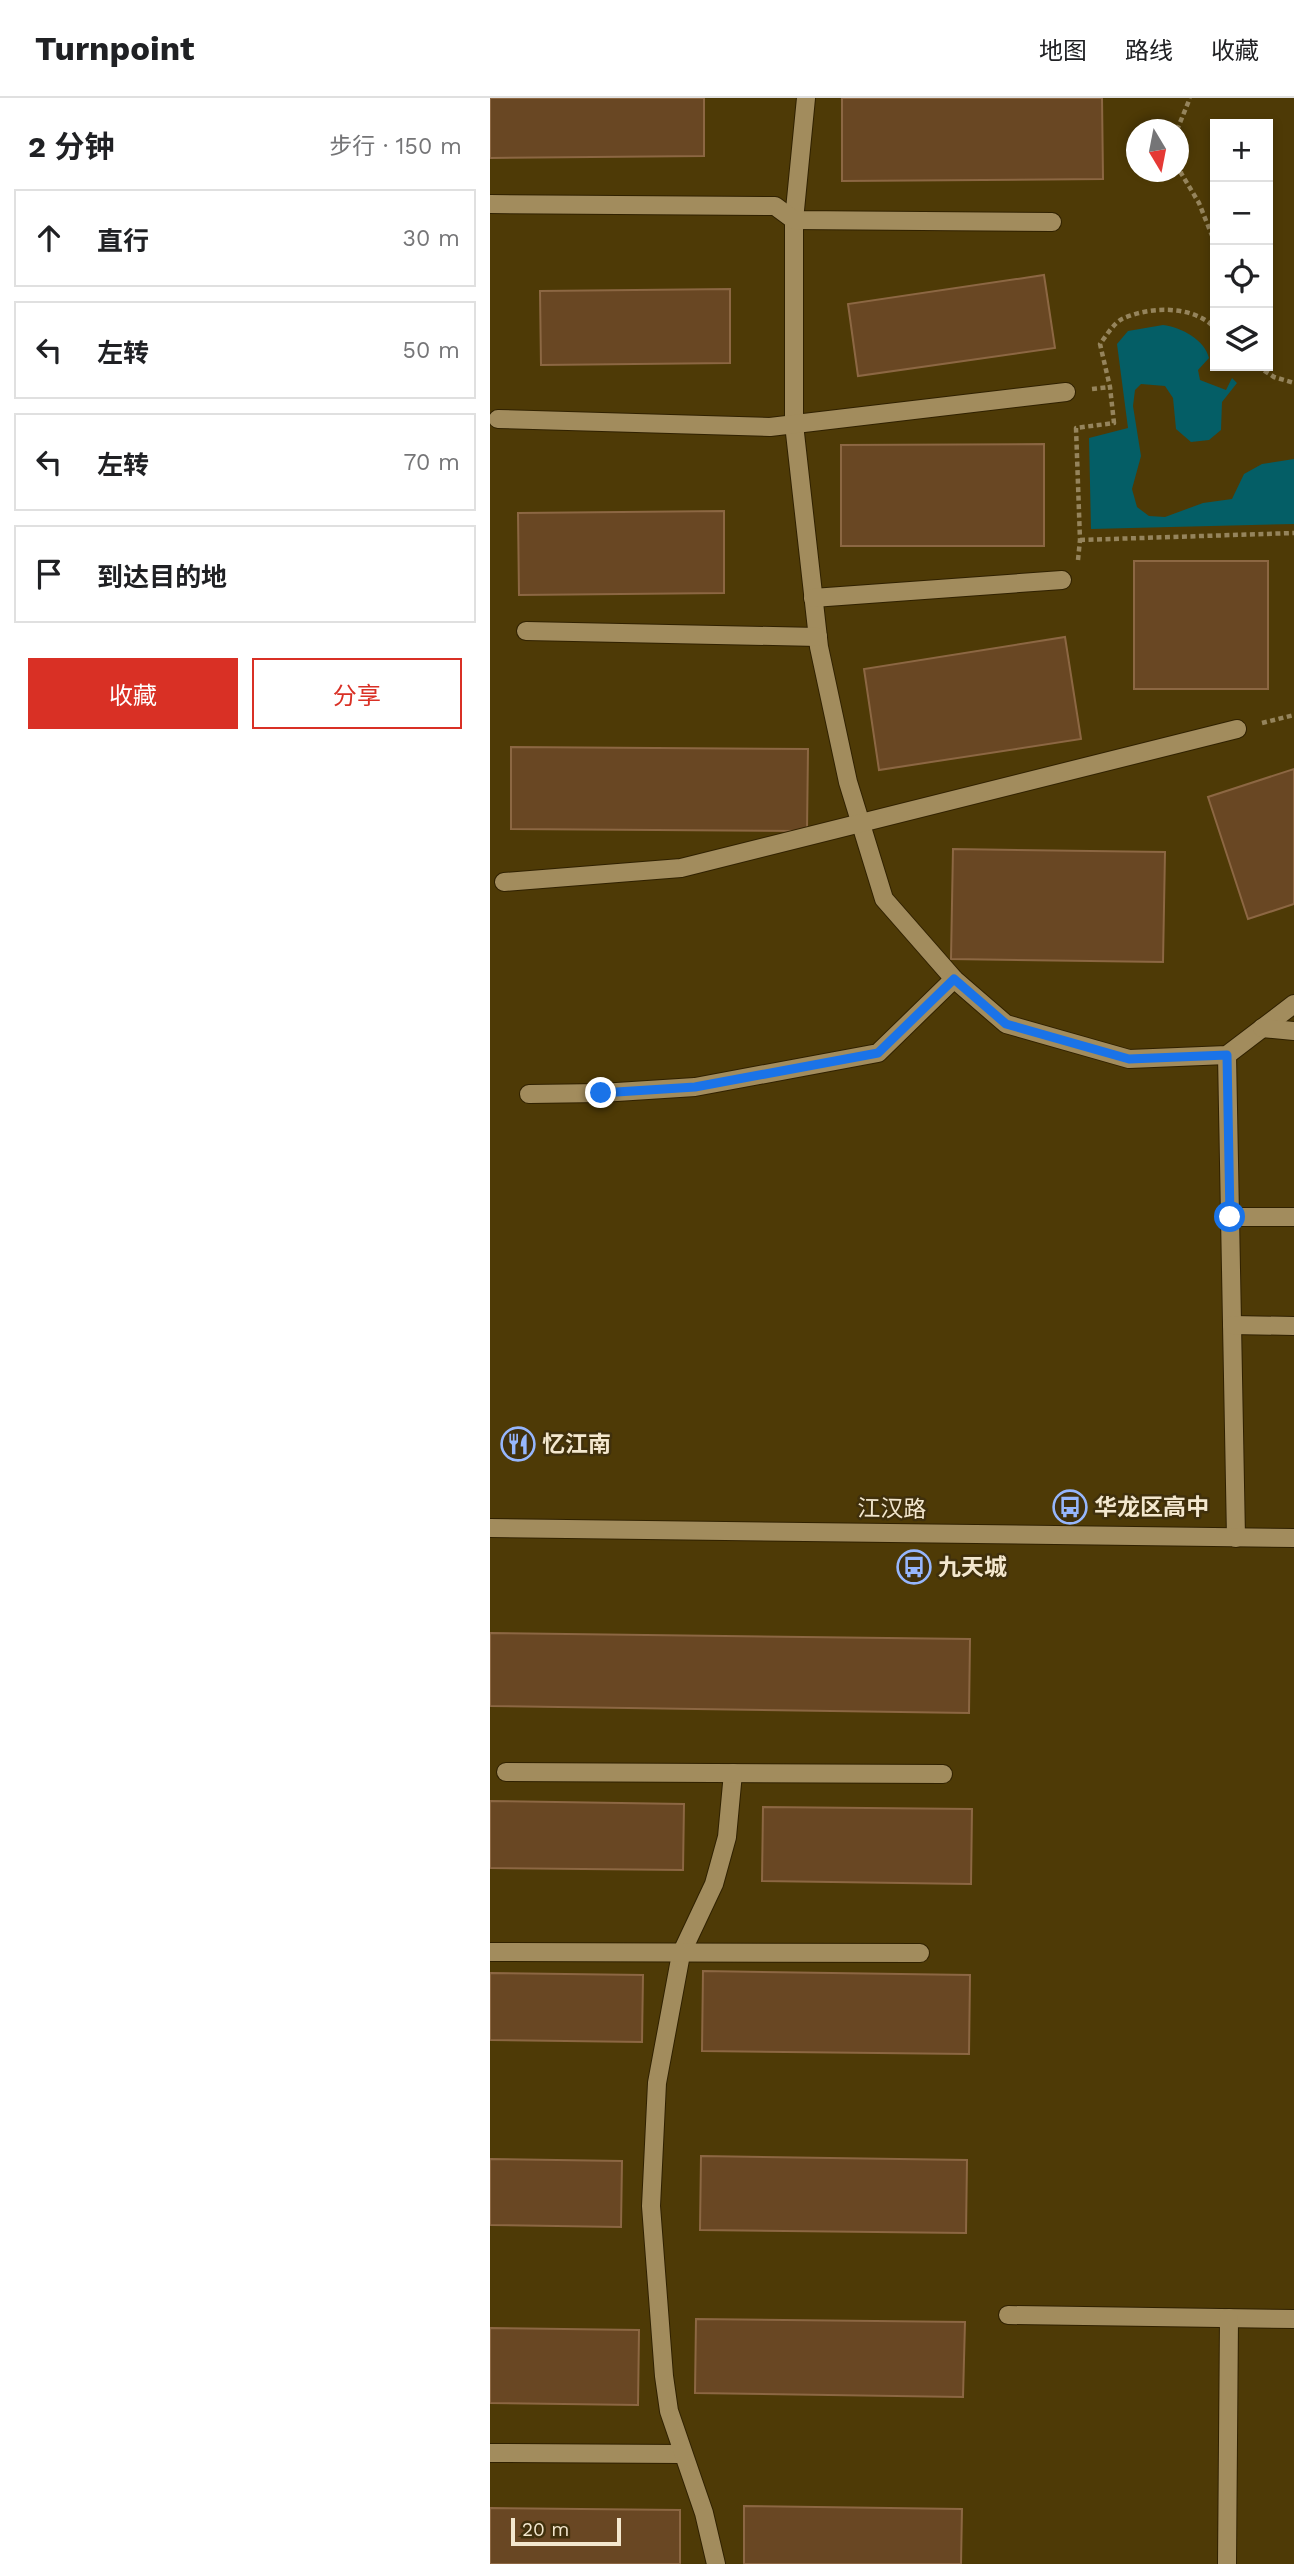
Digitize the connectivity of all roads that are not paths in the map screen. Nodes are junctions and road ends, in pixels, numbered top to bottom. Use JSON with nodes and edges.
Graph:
{"nodes":[{"id":1,"x":806,"y":98,"type":"edge"},
{"id":2,"x":490,"y":204,"type":"edge"},
{"id":3,"x":794,"y":220,"type":"junction"},
{"id":4,"x":1052,"y":222,"type":"dead end"},
{"id":5,"x":1066,"y":392,"type":"dead end"},
{"id":6,"x":498,"y":419,"type":"dead end"},
{"id":7,"x":794,"y":424,"type":"junction"},
{"id":8,"x":1062,"y":580,"type":"dead end"},
{"id":9,"x":813,"y":598,"type":"junction"},
{"id":10,"x":526,"y":631,"type":"dead end"},
{"id":11,"x":818,"y":637,"type":"junction"},
{"id":12,"x":1237,"y":729,"type":"dead end"},
{"id":13,"x":861,"y":824,"type":"junction"},
{"id":14,"x":504,"y":882,"type":"dead end"},
{"id":15,"x":954,"y":979,"type":"junction"},
{"id":16,"x":1294,"y":1004,"type":"edge"},
{"id":17,"x":1262,"y":1028,"type":"junction"},
{"id":18,"x":1294,"y":1031,"type":"edge"},
{"id":19,"x":1227,"y":1055,"type":"junction"},
{"id":20,"x":529,"y":1094,"type":"dead end"},
{"id":21,"x":1230,"y":1217,"type":"junction"},
{"id":22,"x":1294,"y":1217,"type":"edge"},
{"id":23,"x":1231,"y":1325,"type":"junction"},
{"id":24,"x":1294,"y":1326,"type":"edge"},
{"id":25,"x":490,"y":1528,"type":"edge"},
{"id":26,"x":1236,"y":1538,"type":"junction"},
{"id":27,"x":1294,"y":1538,"type":"edge"},
{"id":28,"x":506,"y":1772,"type":"dead end"},
{"id":29,"x":733,"y":1773,"type":"junction"},
{"id":30,"x":943,"y":1774,"type":"dead end"},
{"id":31,"x":490,"y":1952,"type":"edge"},
{"id":32,"x":920,"y":1953,"type":"dead end"},
{"id":33,"x":681,"y":1954,"type":"junction"},
{"id":34,"x":1008,"y":2315,"type":"dead end"},
{"id":35,"x":1229,"y":2318,"type":"junction"},
{"id":36,"x":1294,"y":2319,"type":"edge"},
{"id":37,"x":490,"y":2453,"type":"edge"},
{"id":38,"x":682,"y":2454,"type":"junction"},
{"id":39,"x":716,"y":2564,"type":"edge"},
{"id":40,"x":1227,"y":2564,"type":"edge"}],
"edges":[{"from":1,"to":3,"type":"street"},
{"from":2,"to":3,"type":"street"},
{"from":3,"to":4,"type":"street"},
{"from":3,"to":7,"type":"street"},
{"from":5,"to":7,"type":"street"},
{"from":6,"to":7,"type":"street"},
{"from":7,"to":9,"type":"street"},
{"from":8,"to":9,"type":"street"},
{"from":9,"to":11,"type":"street"},
{"from":10,"to":11,"type":"street"},
{"from":11,"to":13,"type":"street"},
{"from":12,"to":13,"type":"street"},
{"from":13,"to":14,"type":"street"},
{"from":13,"to":15,"type":"street"},
{"from":15,"to":19,"type":"street"},
{"from":15,"to":20,"type":"street"},
{"from":16,"to":17,"type":"street"},
{"from":17,"to":18,"type":"street"},
{"from":17,"to":19,"type":"street"},
{"from":19,"to":21,"type":"street"},
{"from":21,"to":22,"type":"street"},
{"from":21,"to":23,"type":"street"},
{"from":23,"to":24,"type":"street"},
{"from":23,"to":26,"type":"street"},
{"from":25,"to":26,"type":"street","name":"江汉路"},
{"from":26,"to":27,"type":"street","name":"江汉路"},
{"from":28,"to":29,"type":"street"},
{"from":29,"to":30,"type":"street"},
{"from":29,"to":33,"type":"street"},
{"from":31,"to":33,"type":"street"},
{"from":32,"to":33,"type":"street"},
{"from":33,"to":38,"type":"street"},
{"from":34,"to":35,"type":"street"},
{"from":35,"to":36,"type":"street"},
{"from":35,"to":40,"type":"street"},
{"from":37,"to":38,"type":"street"},
{"from":38,"to":39,"type":"street"}]}
